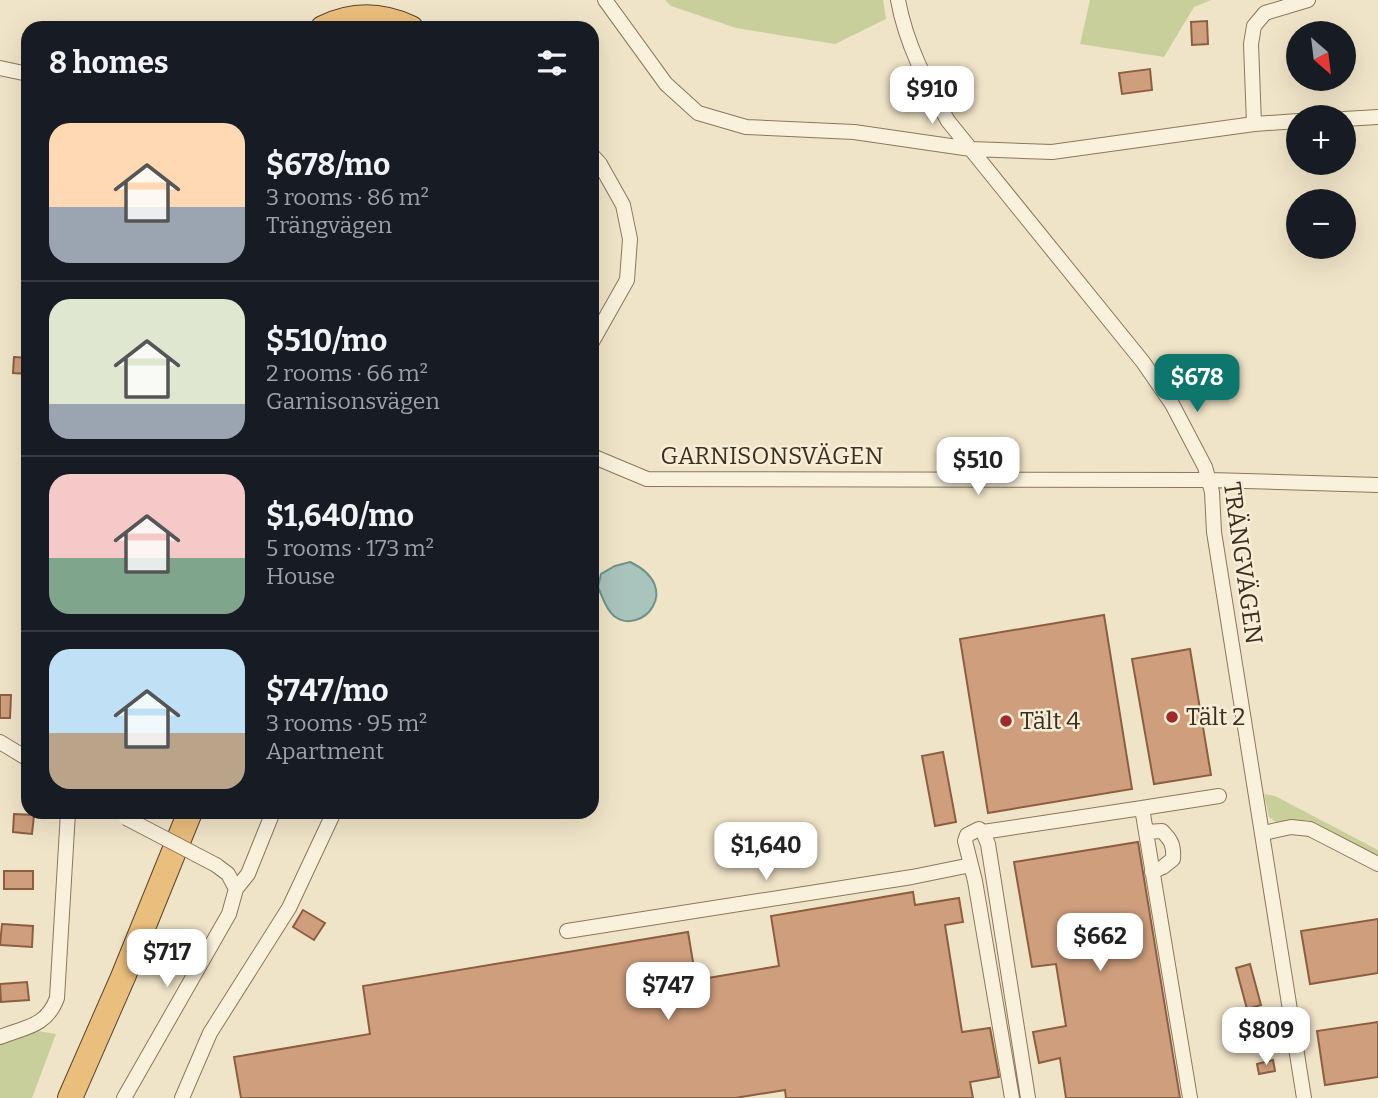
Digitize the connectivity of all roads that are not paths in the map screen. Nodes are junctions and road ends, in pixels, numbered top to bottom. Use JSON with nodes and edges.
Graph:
{"nodes":[{"id":1,"x":350,"y":0,"type":"edge"},
{"id":2,"x":386,"y":0,"type":"edge"},
{"id":3,"x":605,"y":0,"type":"edge"},
{"id":4,"x":898,"y":0,"type":"edge"},
{"id":5,"x":1308,"y":0,"type":"edge"},
{"id":6,"x":333,"y":21,"type":"edge"},
{"id":7,"x":342,"y":21,"type":"edge"},
{"id":8,"x":396,"y":21,"type":"edge"},
{"id":9,"x":406,"y":21,"type":"edge"},
{"id":10,"x":0,"y":68,"type":"edge"},
{"id":11,"x":21,"y":72,"type":"edge"},
{"id":12,"x":1378,"y":117,"type":"edge"},
{"id":13,"x":1356,"y":118,"type":"edge"},
{"id":14,"x":1286,"y":122,"type":"edge"},
{"id":15,"x":1254,"y":124,"type":"junction"},
{"id":16,"x":971,"y":149,"type":"junction"},
{"id":17,"x":599,"y":163,"type":"edge"},
{"id":18,"x":599,"y":330,"type":"edge"},
{"id":19,"x":599,"y":459,"type":"edge"},
{"id":20,"x":1210,"y":480,"type":"junction"},
{"id":21,"x":1378,"y":485,"type":"edge"},
{"id":22,"x":0,"y":742,"type":"edge"},
{"id":23,"x":21,"y":755,"type":"edge"},
{"id":24,"x":1219,"y":796,"type":"dead end"},
{"id":25,"x":1142,"y":808,"type":"junction"},
{"id":26,"x":68,"y":819,"type":"edge"},
{"id":27,"x":129,"y":819,"type":"edge"},
{"id":28,"x":187,"y":819,"type":"edge"},
{"id":29,"x":270,"y":819,"type":"edge"},
{"id":30,"x":331,"y":819,"type":"edge"},
{"id":31,"x":983,"y":832,"type":"junction"},
{"id":32,"x":1146,"y":832,"type":"junction"},
{"id":33,"x":1263,"y":833,"type":"junction"},
{"id":34,"x":1378,"y":864,"type":"edge"},
{"id":35,"x":971,"y":865,"type":"junction"},
{"id":36,"x":1152,"y":872,"type":"junction"},
{"id":37,"x":236,"y":889,"type":"junction"},
{"id":38,"x":567,"y":932,"type":"dead end"},
{"id":39,"x":0,"y":1037,"type":"edge"},
{"id":40,"x":70,"y":1098,"type":"edge"},
{"id":41,"x":124,"y":1098,"type":"edge"},
{"id":42,"x":182,"y":1098,"type":"edge"},
{"id":43,"x":1012,"y":1098,"type":"edge"},
{"id":44,"x":1028,"y":1098,"type":"edge"},
{"id":45,"x":1191,"y":1098,"type":"edge"},
{"id":46,"x":1304,"y":1098,"type":"edge"}],
"edges":[{"from":1,"to":6,"type":"highway"},
{"from":2,"to":9,"type":"highway"},
{"from":3,"to":16,"type":"street"},
{"from":4,"to":16,"type":"street","name":"TRÄNGVÄGEN"},
{"from":5,"to":15,"type":"street"},
{"from":7,"to":8,"type":"highway"},
{"from":10,"to":11,"type":"street"},
{"from":12,"to":13,"type":"street"},
{"from":14,"to":15,"type":"street"},
{"from":15,"to":16,"type":"street"},
{"from":16,"to":20,"type":"street","name":"TRÄNGVÄGEN"},
{"from":17,"to":18,"type":"street"},
{"from":19,"to":20,"type":"street","name":"GARNISONSVÄGEN"},
{"from":20,"to":21,"type":"street","name":"GARNISONSVÄGEN"},
{"from":20,"to":33,"type":"street","name":"TRÄNGVÄGEN"},
{"from":22,"to":23,"type":"street"},
{"from":24,"to":25,"type":"street"},
{"from":25,"to":31,"type":"street"},
{"from":25,"to":32,"type":"street"},
{"from":26,"to":39,"type":"street"},
{"from":27,"to":37,"type":"street","bridge":true},
{"from":28,"to":40,"type":"highway"},
{"from":29,"to":37,"type":"street"},
{"from":30,"to":42,"type":"street"},
{"from":31,"to":35,"type":"street"},
{"from":31,"to":44,"type":"street"},
{"from":32,"to":36,"type":"street"},
{"from":32,"to":36,"type":"street"},
{"from":33,"to":34,"type":"street"},
{"from":33,"to":46,"type":"street","name":"TRÄNGVÄGEN"},
{"from":35,"to":38,"type":"street"},
{"from":35,"to":43,"type":"street"},
{"from":36,"to":45,"type":"street"},
{"from":37,"to":41,"type":"street"}]}
